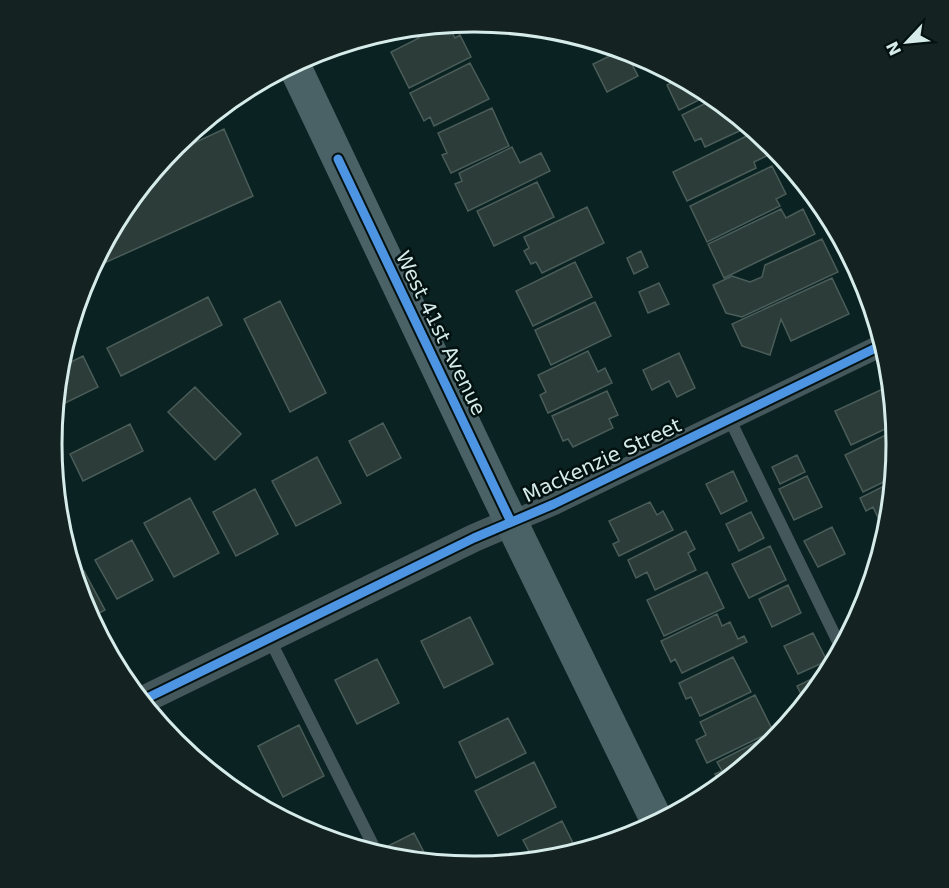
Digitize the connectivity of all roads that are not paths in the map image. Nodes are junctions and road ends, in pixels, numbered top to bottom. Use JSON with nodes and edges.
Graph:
{"nodes":[{"id":1,"x":297,"y":72,"type":"edge"},
{"id":2,"x":875,"y":348,"type":"edge"},
{"id":3,"x":730,"y":420,"type":"junction"},
{"id":4,"x":511,"y":522,"type":"junction"},
{"id":5,"x":269,"y":638,"type":"junction"},
{"id":6,"x":837,"y":640,"type":"edge"},
{"id":7,"x":149,"y":697,"type":"edge"},
{"id":8,"x":654,"y":815,"type":"edge"},
{"id":9,"x":372,"y":843,"type":"edge"}],
"edges":[{"from":1,"to":4,"type":"main road","name":"West 41st Avenue"},
{"from":2,"to":3,"type":"street","name":"Mackenzie Street"},
{"from":3,"to":4,"type":"street","name":"Mackenzie Street"},
{"from":3,"to":6,"type":"lane"},
{"from":4,"to":5,"type":"street","name":"Mackenzie Street"},
{"from":4,"to":8,"type":"main road","name":"West 41st Avenue"},
{"from":5,"to":7,"type":"street","name":"Mackenzie Street"},
{"from":5,"to":9,"type":"lane"}]}
